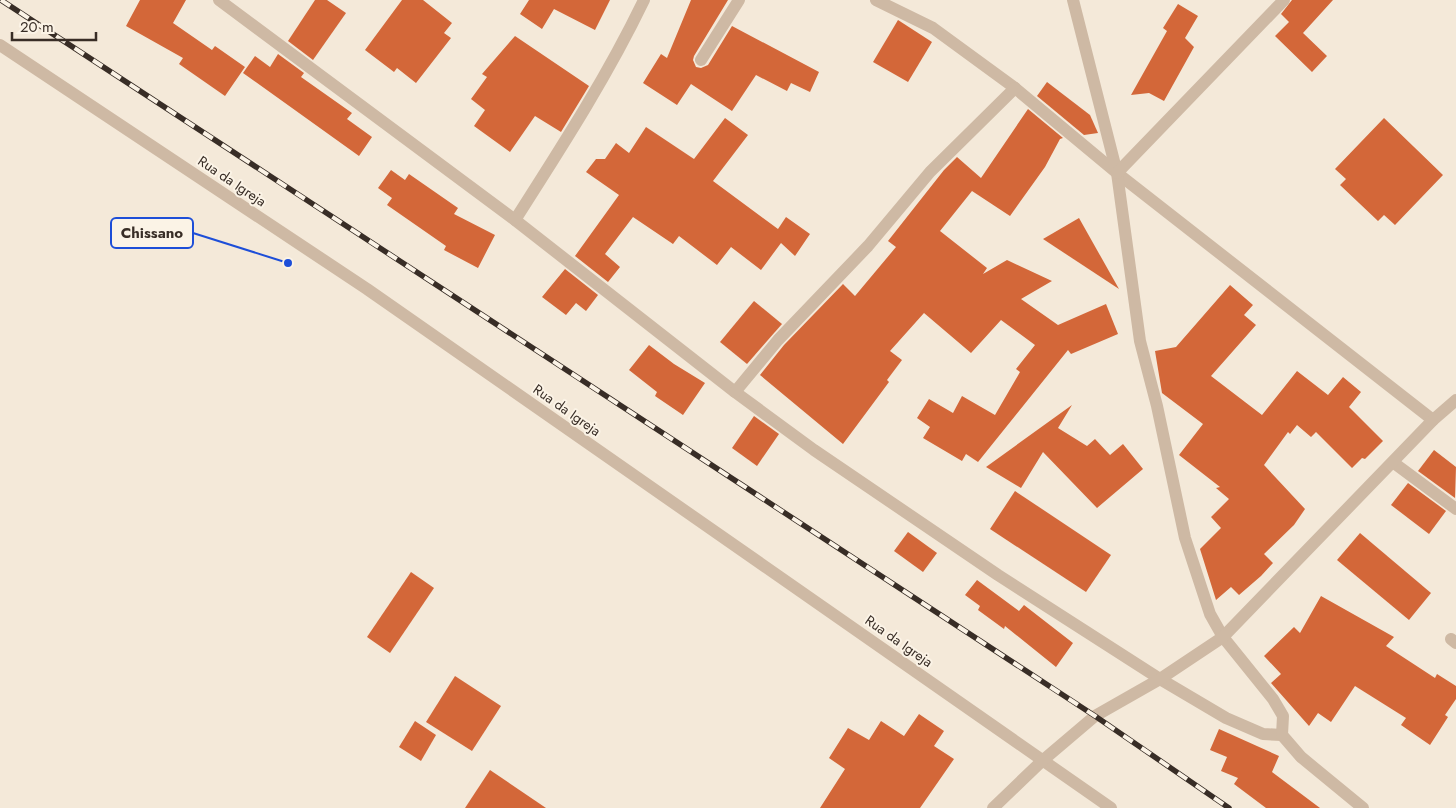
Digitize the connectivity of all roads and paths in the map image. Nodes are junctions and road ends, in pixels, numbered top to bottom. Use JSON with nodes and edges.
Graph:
{"nodes":[{"id":1,"x":219,"y":0,"type":"edge"},
{"id":2,"x":644,"y":0,"type":"edge"},
{"id":3,"x":739,"y":0,"type":"edge"},
{"id":4,"x":876,"y":0,"type":"edge"},
{"id":5,"x":1073,"y":0,"type":"edge"},
{"id":6,"x":1284,"y":0,"type":"edge"},
{"id":7,"x":0,"y":45,"type":"edge"},
{"id":8,"x":700,"y":60,"type":"dead end"},
{"id":9,"x":1015,"y":88,"type":"junction"},
{"id":10,"x":1117,"y":173,"type":"junction"},
{"id":11,"x":516,"y":220,"type":"junction"},
{"id":12,"x":735,"y":392,"type":"junction"},
{"id":13,"x":1456,"y":400,"type":"edge"},
{"id":14,"x":1433,"y":420,"type":"junction"},
{"id":15,"x":1394,"y":463,"type":"junction"},
{"id":16,"x":1456,"y":509,"type":"edge"},
{"id":17,"x":1223,"y":637,"type":"junction"},
{"id":18,"x":1160,"y":679,"type":"junction"},
{"id":19,"x":1282,"y":735,"type":"junction"},
{"id":20,"x":1042,"y":761,"type":"junction"},
{"id":21,"x":993,"y":808,"type":"edge"},
{"id":22,"x":1111,"y":808,"type":"edge"},
{"id":23,"x":1363,"y":808,"type":"edge"}],
"edges":[{"from":1,"to":11,"type":"street"},
{"from":2,"to":11,"type":"street"},
{"from":3,"to":8,"type":"street"},
{"from":4,"to":9,"type":"street"},
{"from":5,"to":10,"type":"street"},
{"from":6,"to":10,"type":"street"},
{"from":7,"to":20,"type":"street","name":"Rua da Igreja"},
{"from":9,"to":10,"type":"street"},
{"from":9,"to":12,"type":"street"},
{"from":10,"to":14,"type":"street"},
{"from":10,"to":17,"type":"street"},
{"from":11,"to":12,"type":"street"},
{"from":12,"to":18,"type":"street"},
{"from":13,"to":14,"type":"street"},
{"from":14,"to":15,"type":"street"},
{"from":15,"to":16,"type":"street"},
{"from":15,"to":17,"type":"street"},
{"from":17,"to":18,"type":"street"},
{"from":17,"to":19,"type":"street"},
{"from":18,"to":19,"type":"street"},
{"from":18,"to":20,"type":"street"},
{"from":19,"to":23,"type":"street"},
{"from":20,"to":21,"type":"street"},
{"from":20,"to":22,"type":"street","name":"Rua da Igreja"}]}
